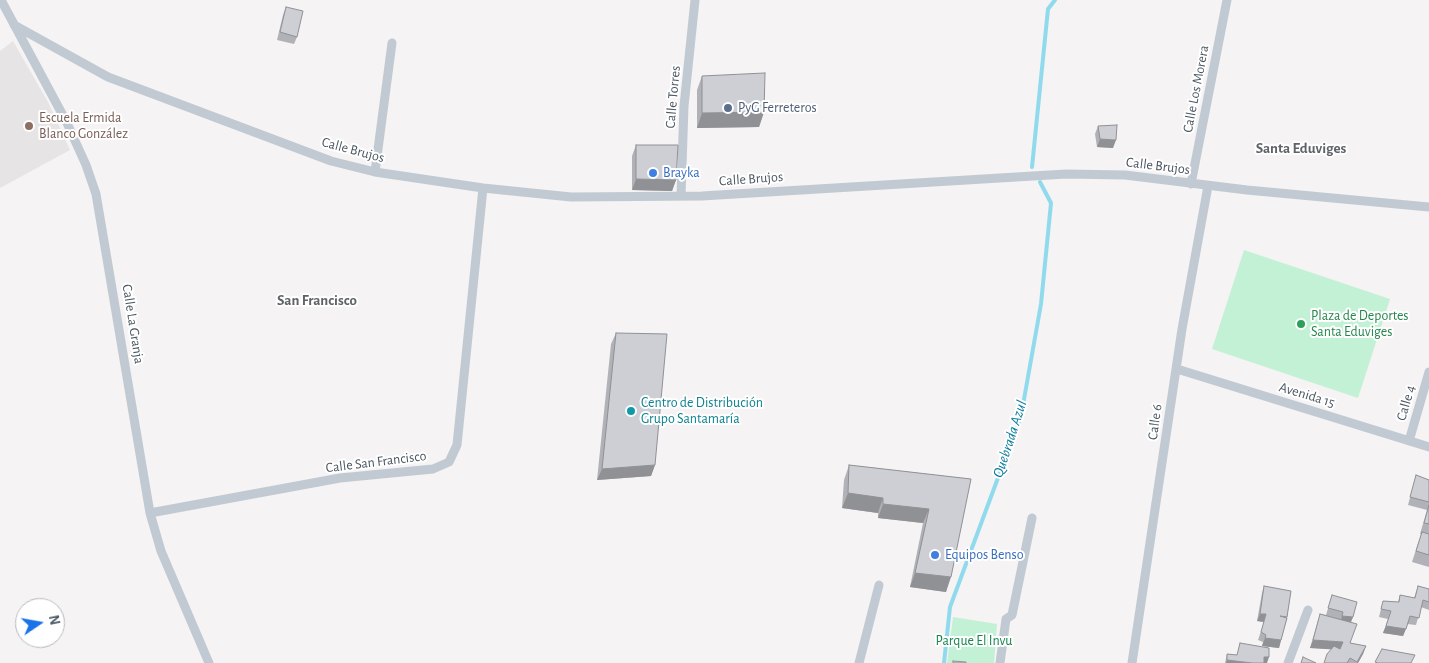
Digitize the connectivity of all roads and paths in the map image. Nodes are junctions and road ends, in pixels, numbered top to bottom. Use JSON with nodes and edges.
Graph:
{"nodes":[{"id":1,"x":1,"y":0,"type":"edge"},
{"id":2,"x":695,"y":0,"type":"edge"},
{"id":3,"x":1227,"y":0,"type":"edge"},
{"id":4,"x":14,"y":25,"type":"junction"},
{"id":5,"x":392,"y":43,"type":"dead end"},
{"id":6,"x":375,"y":172,"type":"junction"},
{"id":7,"x":1191,"y":184,"type":"junction"},
{"id":8,"x":1208,"y":186,"type":"junction"},
{"id":9,"x":483,"y":188,"type":"junction"},
{"id":10,"x":681,"y":196,"type":"junction"},
{"id":11,"x":1429,"y":207,"type":"edge"},
{"id":12,"x":1177,"y":369,"type":"junction"},
{"id":13,"x":1429,"y":372,"type":"edge"},
{"id":14,"x":1409,"y":441,"type":"junction"},
{"id":15,"x":1429,"y":447,"type":"edge"},
{"id":16,"x":150,"y":513,"type":"junction"},
{"id":17,"x":1032,"y":518,"type":"dead end"},
{"id":18,"x":880,"y":585,"type":"dead end"},
{"id":19,"x":1308,"y":610,"type":"dead end"},
{"id":20,"x":209,"y":663,"type":"edge"},
{"id":21,"x":859,"y":663,"type":"edge"},
{"id":22,"x":1000,"y":663,"type":"edge"},
{"id":23,"x":1132,"y":663,"type":"edge"},
{"id":24,"x":1288,"y":663,"type":"edge"}],
"edges":[{"from":1,"to":4,"type":"street","name":"Calle La Granja"},
{"from":2,"to":10,"type":"street","name":"Calle Torres"},
{"from":3,"to":7,"type":"street","name":"Calle Los Morera"},
{"from":4,"to":6,"type":"street","name":"Calle Brujos"},
{"from":4,"to":16,"type":"street","name":"Calle La Granja"},
{"from":5,"to":6,"type":"street"},
{"from":6,"to":9,"type":"street","name":"Calle Brujos"},
{"from":7,"to":8,"type":"street","name":"Calle Brujos"},
{"from":7,"to":10,"type":"street","name":"Calle Brujos"},
{"from":8,"to":11,"type":"street","name":"Calle Brujos"},
{"from":8,"to":12,"type":"street","name":"Calle 6"},
{"from":9,"to":10,"type":"street","name":"Calle Brujos"},
{"from":9,"to":16,"type":"street","name":"Calle San Francisco"},
{"from":12,"to":14,"type":"street","name":"Avenida 15"},
{"from":12,"to":23,"type":"street","name":"Calle 6"},
{"from":13,"to":14,"type":"street","name":"Calle 4"},
{"from":14,"to":15,"type":"street","name":"Avenida 15"},
{"from":16,"to":20,"type":"street","name":"Calle La Granja"},
{"from":17,"to":22,"type":"street"},
{"from":18,"to":21,"type":"street"},
{"from":19,"to":24,"type":"street"}]}
